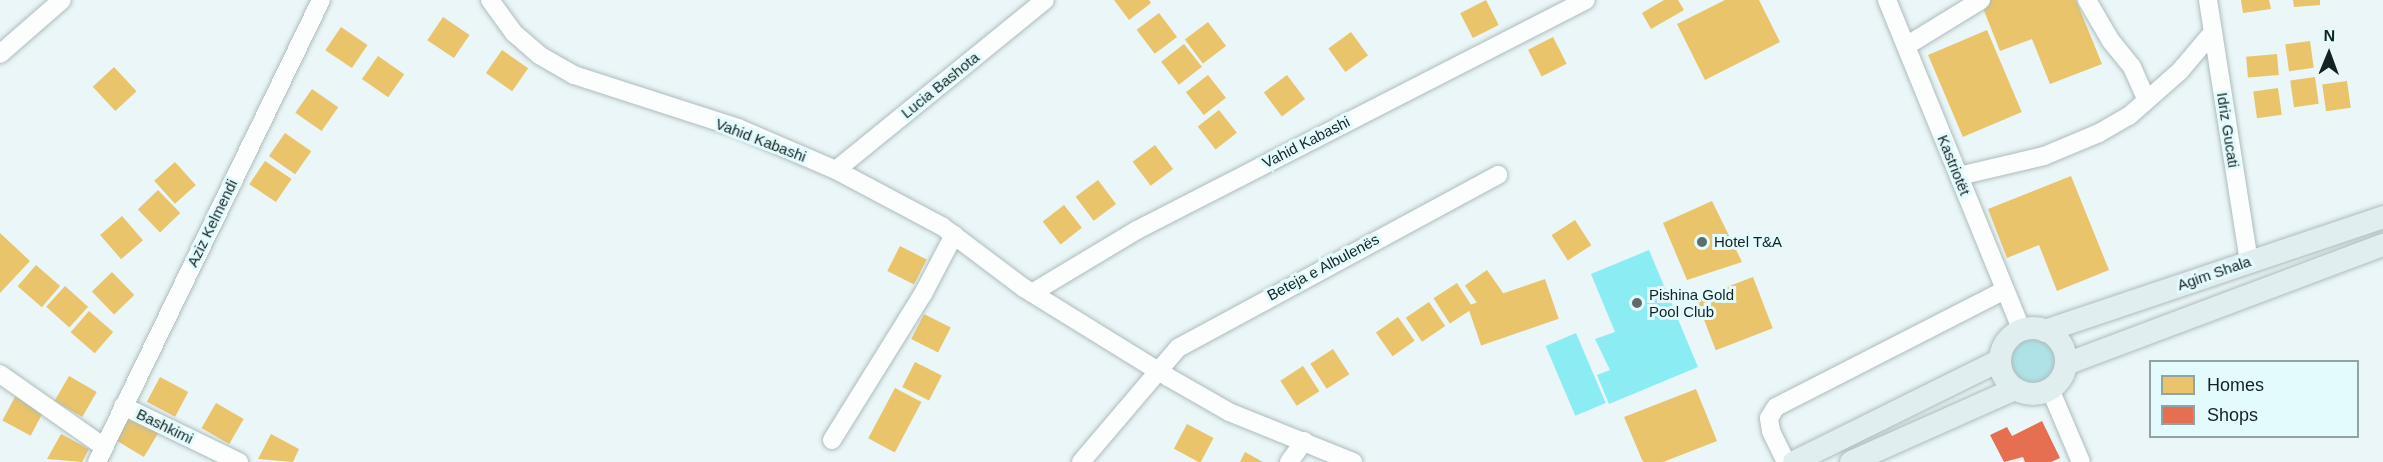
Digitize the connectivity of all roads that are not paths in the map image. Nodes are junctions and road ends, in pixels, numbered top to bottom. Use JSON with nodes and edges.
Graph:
{"nodes":[{"id":1,"x":321,"y":0,"type":"edge"},
{"id":2,"x":490,"y":0,"type":"edge"},
{"id":3,"x":1045,"y":0,"type":"edge"},
{"id":4,"x":1586,"y":0,"type":"edge"},
{"id":5,"x":1887,"y":0,"type":"edge"},
{"id":6,"x":1981,"y":0,"type":"edge"},
{"id":7,"x":2087,"y":0,"type":"edge"},
{"id":8,"x":2208,"y":0,"type":"edge"},
{"id":9,"x":56,"y":2,"type":"edge"},
{"id":10,"x":2213,"y":32,"type":"junction"},
{"id":11,"x":1906,"y":46,"type":"junction"},
{"id":12,"x":0,"y":54,"type":"edge"},
{"id":13,"x":2145,"y":98,"type":"junction"},
{"id":14,"x":836,"y":170,"type":"junction"},
{"id":15,"x":1498,"y":175,"type":"dead end"},
{"id":16,"x":1959,"y":176,"type":"junction"},
{"id":17,"x":2383,"y":217,"type":"edge"},
{"id":18,"x":954,"y":235,"type":"junction"},
{"id":19,"x":2383,"y":245,"type":"edge"},
{"id":20,"x":2249,"y":261,"type":"junction"},
{"id":21,"x":2005,"y":290,"type":"junction"},
{"id":22,"x":1032,"y":293,"type":"junction"},
{"id":23,"x":2022,"y":330,"type":"junction"},
{"id":24,"x":2045,"y":331,"type":"junction"},
{"id":25,"x":2000,"y":360,"type":"junction"},
{"id":26,"x":2066,"y":363,"type":"junction"},
{"id":27,"x":1157,"y":371,"type":"junction"},
{"id":28,"x":0,"y":374,"type":"edge"},
{"id":29,"x":2015,"y":389,"type":"junction"},
{"id":30,"x":2050,"y":389,"type":"junction"},
{"id":31,"x":123,"y":406,"type":"junction"},
{"id":32,"x":832,"y":440,"type":"dead end"},
{"id":33,"x":1304,"y":441,"type":"junction"},
{"id":34,"x":100,"y":454,"type":"edge"},
{"id":35,"x":239,"y":462,"type":"edge"},
{"id":36,"x":1081,"y":462,"type":"edge"},
{"id":37,"x":1289,"y":462,"type":"edge"},
{"id":38,"x":1353,"y":462,"type":"edge"},
{"id":39,"x":1786,"y":462,"type":"edge"},
{"id":40,"x":1794,"y":462,"type":"edge"},
{"id":41,"x":1851,"y":462,"type":"edge"},
{"id":42,"x":2081,"y":462,"type":"edge"}],
"edges":[{"from":1,"to":31,"type":"street","name":"Aziz Kelmendi"},
{"from":2,"to":14,"type":"street","name":"Vahid Kabashi"},
{"from":3,"to":14,"type":"street","name":"Lucia Bashota"},
{"from":4,"to":22,"type":"street","name":"Vahid Kabashi"},
{"from":5,"to":11,"type":"street","name":"Kastriotët"},
{"from":6,"to":11,"type":"street"},
{"from":7,"to":13,"type":"street"},
{"from":8,"to":10,"type":"street","name":"Idriz Gucati"},
{"from":9,"to":12,"type":"street"},
{"from":10,"to":13,"type":"street"},
{"from":10,"to":20,"type":"street","name":"Idriz Gucati"},
{"from":11,"to":16,"type":"street","name":"Kastriotët"},
{"from":13,"to":16,"type":"street"},
{"from":14,"to":18,"type":"street","name":"Vahid Kabashi"},
{"from":15,"to":27,"type":"street","name":"Beteja e Albulenës"},
{"from":16,"to":21,"type":"street","name":"Kastriotët"},
{"from":17,"to":20,"type":"main road","name":"Agim Shala"},
{"from":18,"to":22,"type":"street","name":"Vahid Kabashi"},
{"from":18,"to":32,"type":"street"},
{"from":19,"to":26,"type":"main road","name":"Agim Shala"},
{"from":20,"to":24,"type":"main road","name":"Agim Shala"},
{"from":21,"to":23,"type":"street","name":"Kastriotët"},
{"from":21,"to":39,"type":"street"},
{"from":22,"to":27,"type":"street","name":"Vahid Kabashi"},
{"from":23,"to":24,"type":"main road","name":"Agim Shala"},
{"from":23,"to":25,"type":"main road"},
{"from":24,"to":26,"type":"main road"},
{"from":25,"to":29,"type":"main road"},
{"from":25,"to":40,"type":"main road"},
{"from":26,"to":30,"type":"main road"},
{"from":27,"to":33,"type":"street","name":"Vahid Kabashi"},
{"from":27,"to":36,"type":"street","name":"Beteja e Albulenës"},
{"from":28,"to":34,"type":"street","name":"Aziz Kelmendi"},
{"from":29,"to":30,"type":"main road"},
{"from":29,"to":41,"type":"main road"},
{"from":30,"to":42,"type":"street"},
{"from":31,"to":34,"type":"street","name":"Aziz Kelmendi"},
{"from":31,"to":35,"type":"street","name":"Bashkimi"},
{"from":33,"to":37,"type":"street"},
{"from":33,"to":38,"type":"street","name":"Vahid Kabashi"}]}
